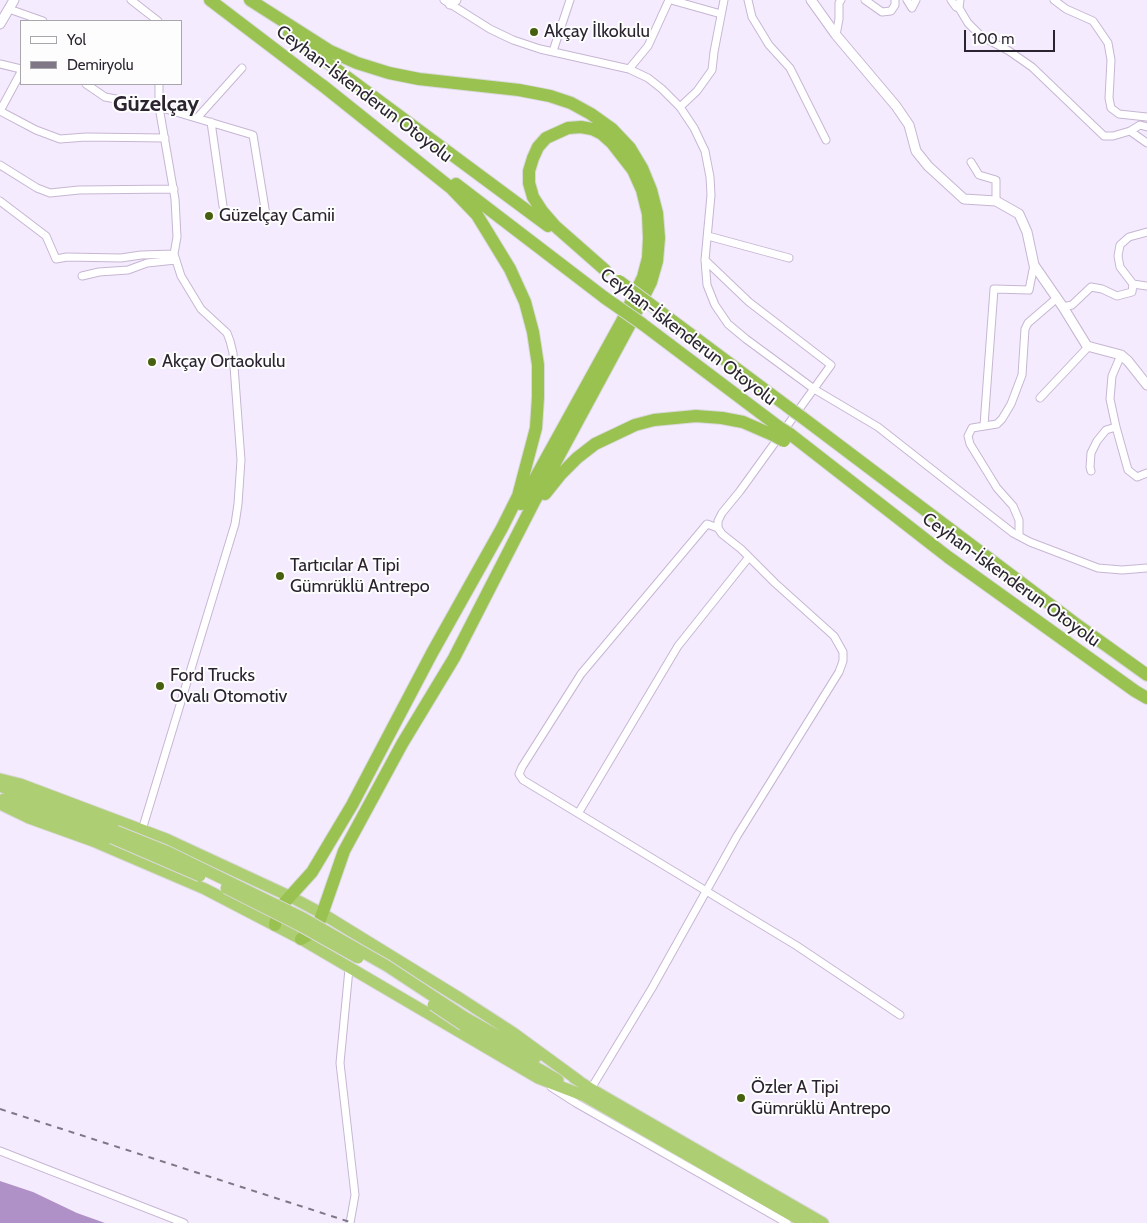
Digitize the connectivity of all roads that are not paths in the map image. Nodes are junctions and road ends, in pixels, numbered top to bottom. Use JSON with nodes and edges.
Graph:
{"nodes":[{"id":1,"x":14,"y":0,"type":"edge"},
{"id":2,"x":131,"y":0,"type":"edge"},
{"id":3,"x":210,"y":0,"type":"edge"},
{"id":4,"x":244,"y":0,"type":"edge"},
{"id":5,"x":250,"y":0,"type":"edge"},
{"id":6,"x":570,"y":0,"type":"edge"},
{"id":7,"x":670,"y":0,"type":"edge"},
{"id":8,"x":724,"y":0,"type":"edge"},
{"id":9,"x":748,"y":0,"type":"edge"},
{"id":10,"x":811,"y":0,"type":"edge"},
{"id":11,"x":841,"y":0,"type":"edge"},
{"id":12,"x":865,"y":0,"type":"edge"},
{"id":13,"x":895,"y":0,"type":"edge"},
{"id":14,"x":907,"y":0,"type":"edge"},
{"id":15,"x":916,"y":0,"type":"edge"},
{"id":16,"x":951,"y":0,"type":"edge"},
{"id":17,"x":1054,"y":0,"type":"edge"},
{"id":18,"x":450,"y":1,"type":"edge"},
{"id":19,"x":959,"y":4,"type":"edge"},
{"id":20,"x":9,"y":9,"type":"junction"},
{"id":21,"x":721,"y":14,"type":"junction"},
{"id":22,"x":40,"y":20,"type":"edge"},
{"id":23,"x":157,"y":20,"type":"edge"},
{"id":24,"x":0,"y":24,"type":"edge"},
{"id":25,"x":836,"y":35,"type":"junction"},
{"id":26,"x":553,"y":51,"type":"junction"},
{"id":27,"x":0,"y":64,"type":"edge"},
{"id":28,"x":242,"y":68,"type":"dead end"},
{"id":29,"x":629,"y":69,"type":"junction"},
{"id":30,"x":20,"y":71,"type":"edge"},
{"id":31,"x":20,"y":73,"type":"edge"},
{"id":32,"x":87,"y":85,"type":"edge"},
{"id":33,"x":159,"y":85,"type":"edge"},
{"id":34,"x":322,"y":85,"type":"junction"},
{"id":35,"x":159,"y":107,"type":"junction"},
{"id":36,"x":680,"y":108,"type":"junction"},
{"id":37,"x":0,"y":111,"type":"edge"},
{"id":38,"x":1147,"y":117,"type":"edge"},
{"id":39,"x":197,"y":118,"type":"junction"},
{"id":40,"x":211,"y":122,"type":"junction"},
{"id":41,"x":1147,"y":127,"type":"edge"},
{"id":42,"x":1130,"y":131,"type":"junction"},
{"id":43,"x":165,"y":138,"type":"junction"},
{"id":44,"x":826,"y":140,"type":"dead end"},
{"id":45,"x":1147,"y":143,"type":"edge"},
{"id":46,"x":970,"y":162,"type":"dead end"},
{"id":47,"x":0,"y":165,"type":"edge"},
{"id":48,"x":174,"y":189,"type":"junction"},
{"id":49,"x":0,"y":201,"type":"edge"},
{"id":50,"x":996,"y":201,"type":"junction"},
{"id":51,"x":223,"y":206,"type":"dead end"},
{"id":52,"x":266,"y":216,"type":"dead end"},
{"id":53,"x":1147,"y":232,"type":"edge"},
{"id":54,"x":708,"y":236,"type":"junction"},
{"id":55,"x":175,"y":257,"type":"junction"},
{"id":56,"x":789,"y":258,"type":"dead end"},
{"id":57,"x":705,"y":260,"type":"junction"},
{"id":58,"x":1034,"y":265,"type":"junction"},
{"id":59,"x":605,"y":270,"type":"junction"},
{"id":60,"x":82,"y":276,"type":"dead end"},
{"id":61,"x":1133,"y":284,"type":"junction"},
{"id":62,"x":1147,"y":286,"type":"edge"},
{"id":63,"x":1057,"y":298,"type":"junction"},
{"id":64,"x":1063,"y":307,"type":"junction"},
{"id":65,"x":1089,"y":346,"type":"junction"},
{"id":66,"x":1121,"y":355,"type":"junction"},
{"id":67,"x":1147,"y":385,"type":"edge"},
{"id":68,"x":814,"y":389,"type":"junction"},
{"id":69,"x":1040,"y":398,"type":"dead end"},
{"id":70,"x":984,"y":425,"type":"junction"},
{"id":71,"x":1116,"y":427,"type":"junction"},
{"id":72,"x":781,"y":434,"type":"junction"},
{"id":73,"x":1091,"y":472,"type":"dead end"},
{"id":74,"x":1147,"y":473,"type":"edge"},
{"id":75,"x":718,"y":528,"type":"junction"},
{"id":76,"x":1019,"y":536,"type":"junction"},
{"id":77,"x":749,"y":557,"type":"junction"},
{"id":78,"x":503,"y":561,"type":"junction"},
{"id":79,"x":1147,"y":568,"type":"edge"},
{"id":80,"x":438,"y":642,"type":"junction"},
{"id":81,"x":1147,"y":675,"type":"edge"},
{"id":82,"x":1147,"y":698,"type":"edge"},
{"id":83,"x":0,"y":779,"type":"edge"},
{"id":84,"x":0,"y":786,"type":"edge"},
{"id":85,"x":0,"y":798,"type":"edge"},
{"id":86,"x":0,"y":804,"type":"edge"},
{"id":87,"x":579,"y":812,"type":"junction"},
{"id":88,"x":142,"y":830,"type":"junction"},
{"id":89,"x":114,"y":835,"type":"junction"},
{"id":90,"x":706,"y":892,"type":"junction"},
{"id":91,"x":291,"y":897,"type":"junction"},
{"id":92,"x":323,"y":914,"type":"junction"},
{"id":93,"x":274,"y":925,"type":"junction"},
{"id":94,"x":301,"y":939,"type":"junction"},
{"id":95,"x":350,"y":968,"type":"junction"},
{"id":96,"x":900,"y":1015,"type":"dead end"},
{"id":97,"x":464,"y":1021,"type":"junction"},
{"id":98,"x":538,"y":1078,"type":"junction"},
{"id":99,"x":579,"y":1081,"type":"junction"},
{"id":100,"x":588,"y":1093,"type":"junction"},
{"id":101,"x":0,"y":1151,"type":"edge"},
{"id":102,"x":184,"y":1223,"type":"edge"},
{"id":103,"x":350,"y":1223,"type":"edge"},
{"id":104,"x":787,"y":1223,"type":"edge"},
{"id":105,"x":805,"y":1223,"type":"edge"},
{"id":106,"x":823,"y":1223,"type":"edge"}],
"edges":[{"from":1,"to":20,"type":"street"},
{"from":2,"to":23,"type":"street"},
{"from":3,"to":34,"type":"highway","name":"Ceyhan-İskenderun Otoyolu"},
{"from":4,"to":59,"type":"highway","name":"Ceyhan-İskenderun Otoyolu"},
{"from":5,"to":78,"type":"highway"},
{"from":6,"to":26,"type":"street"},
{"from":7,"to":21,"type":"street"},
{"from":7,"to":29,"type":"street"},
{"from":8,"to":21,"type":"street"},
{"from":9,"to":44,"type":"street"},
{"from":10,"to":25,"type":"street"},
{"from":11,"to":25,"type":"street"},
{"from":12,"to":13,"type":"street"},
{"from":14,"to":15,"type":"street"},
{"from":16,"to":19,"type":"street"},
{"from":17,"to":38,"type":"street"},
{"from":18,"to":26,"type":"street"},
{"from":19,"to":42,"type":"street"},
{"from":20,"to":22,"type":"street"},
{"from":20,"to":24,"type":"street"},
{"from":21,"to":36,"type":"street"},
{"from":25,"to":50,"type":"street"},
{"from":26,"to":29,"type":"street"},
{"from":27,"to":30,"type":"street"},
{"from":28,"to":39,"type":"street"},
{"from":29,"to":36,"type":"street"},
{"from":31,"to":37,"type":"street"},
{"from":32,"to":35,"type":"street"},
{"from":33,"to":35,"type":"street"},
{"from":34,"to":72,"type":"highway","name":"Ceyhan-İskenderun Otoyolu","bridge":true},
{"from":34,"to":80,"type":"highway"},
{"from":35,"to":39,"type":"street"},
{"from":35,"to":43,"type":"street"},
{"from":36,"to":54,"type":"street"},
{"from":37,"to":43,"type":"street"},
{"from":39,"to":40,"type":"street"},
{"from":40,"to":51,"type":"street"},
{"from":40,"to":52,"type":"street"},
{"from":41,"to":42,"type":"street"},
{"from":42,"to":45,"type":"street"},
{"from":43,"to":48,"type":"street"},
{"from":46,"to":50,"type":"street"},
{"from":47,"to":48,"type":"street"},
{"from":48,"to":55,"type":"street"},
{"from":49,"to":55,"type":"street"},
{"from":50,"to":58,"type":"street"},
{"from":53,"to":61,"type":"street"},
{"from":54,"to":56,"type":"street"},
{"from":54,"to":57,"type":"street"},
{"from":55,"to":60,"type":"street"},
{"from":55,"to":88,"type":"street"},
{"from":57,"to":68,"type":"street"},
{"from":57,"to":68,"type":"street"},
{"from":58,"to":63,"type":"street"},
{"from":58,"to":70,"type":"street"},
{"from":59,"to":80,"type":"highway"},
{"from":59,"to":81,"type":"highway","name":"Ceyhan-İskenderun Otoyolu","bridge":true},
{"from":61,"to":62,"type":"street"},
{"from":61,"to":64,"type":"street"},
{"from":63,"to":64,"type":"street"},
{"from":63,"to":70,"type":"street"},
{"from":64,"to":65,"type":"street"},
{"from":65,"to":66,"type":"street"},
{"from":65,"to":69,"type":"street"},
{"from":66,"to":67,"type":"street"},
{"from":66,"to":71,"type":"street"},
{"from":68,"to":75,"type":"street"},
{"from":68,"to":76,"type":"street"},
{"from":70,"to":76,"type":"street"},
{"from":71,"to":73,"type":"street"},
{"from":71,"to":74,"type":"street"},
{"from":72,"to":78,"type":"highway"},
{"from":72,"to":82,"type":"highway","name":"Ceyhan-İskenderun Otoyolu"},
{"from":75,"to":77,"type":"street"},
{"from":75,"to":87,"type":"street"},
{"from":76,"to":79,"type":"street"},
{"from":77,"to":87,"type":"street"},
{"from":77,"to":90,"type":"street"},
{"from":78,"to":92,"type":"highway"},
{"from":80,"to":91,"type":"highway"},
{"from":83,"to":88,"type":"highway"},
{"from":84,"to":89,"type":"highway"},
{"from":85,"to":89,"type":"highway"},
{"from":86,"to":93,"type":"highway"},
{"from":87,"to":90,"type":"street"},
{"from":88,"to":91,"type":"highway"},
{"from":89,"to":97,"type":"highway","bridge":true},
{"from":90,"to":96,"type":"street"},
{"from":90,"to":100,"type":"street"},
{"from":91,"to":92,"type":"highway"},
{"from":91,"to":93,"type":"highway"},
{"from":92,"to":94,"type":"highway"},
{"from":92,"to":99,"type":"highway"},
{"from":93,"to":94,"type":"highway"},
{"from":94,"to":95,"type":"highway"},
{"from":95,"to":98,"type":"highway"},
{"from":95,"to":103,"type":"street"},
{"from":97,"to":99,"type":"highway"},
{"from":97,"to":100,"type":"highway"},
{"from":98,"to":100,"type":"highway"},
{"from":98,"to":104,"type":"street"},
{"from":99,"to":100,"type":"highway"},
{"from":100,"to":105,"type":"highway"},
{"from":100,"to":106,"type":"highway"},
{"from":101,"to":102,"type":"street"}]}
